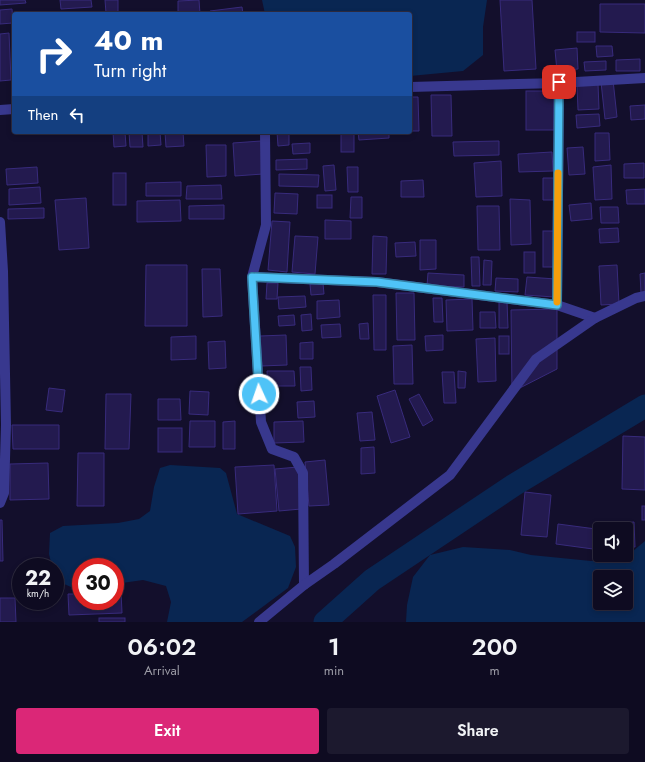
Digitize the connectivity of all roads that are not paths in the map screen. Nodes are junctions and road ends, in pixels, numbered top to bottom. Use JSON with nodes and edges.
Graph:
{"nodes":[{"id":1,"x":645,"y":78,"type":"edge"},
{"id":2,"x":559,"y":82,"type":"junction"},
{"id":3,"x":412,"y":87,"type":"edge"},
{"id":4,"x":12,"y":109,"type":"edge"},
{"id":5,"x":0,"y":110,"type":"edge"},
{"id":6,"x":265,"y":134,"type":"edge"},
{"id":7,"x":0,"y":222,"type":"edge"},
{"id":8,"x":252,"y":277,"type":"junction"},
{"id":9,"x":645,"y":296,"type":"edge"},
{"id":10,"x":557,"y":305,"type":"junction"},
{"id":11,"x":595,"y":318,"type":"junction"},
{"id":12,"x":0,"y":503,"type":"edge"},
{"id":13,"x":304,"y":585,"type":"junction"},
{"id":14,"x":258,"y":622,"type":"edge"}],
"edges":[{"from":1,"to":2,"type":"street"},
{"from":2,"to":3,"type":"street"},
{"from":2,"to":10,"type":"street"},
{"from":4,"to":5,"type":"street"},
{"from":6,"to":8,"type":"street"},
{"from":7,"to":12,"type":"street"},
{"from":8,"to":10,"type":"street"},
{"from":8,"to":13,"type":"street"},
{"from":9,"to":11,"type":"street"},
{"from":10,"to":11,"type":"street"},
{"from":11,"to":13,"type":"street"},
{"from":13,"to":14,"type":"street"}]}
